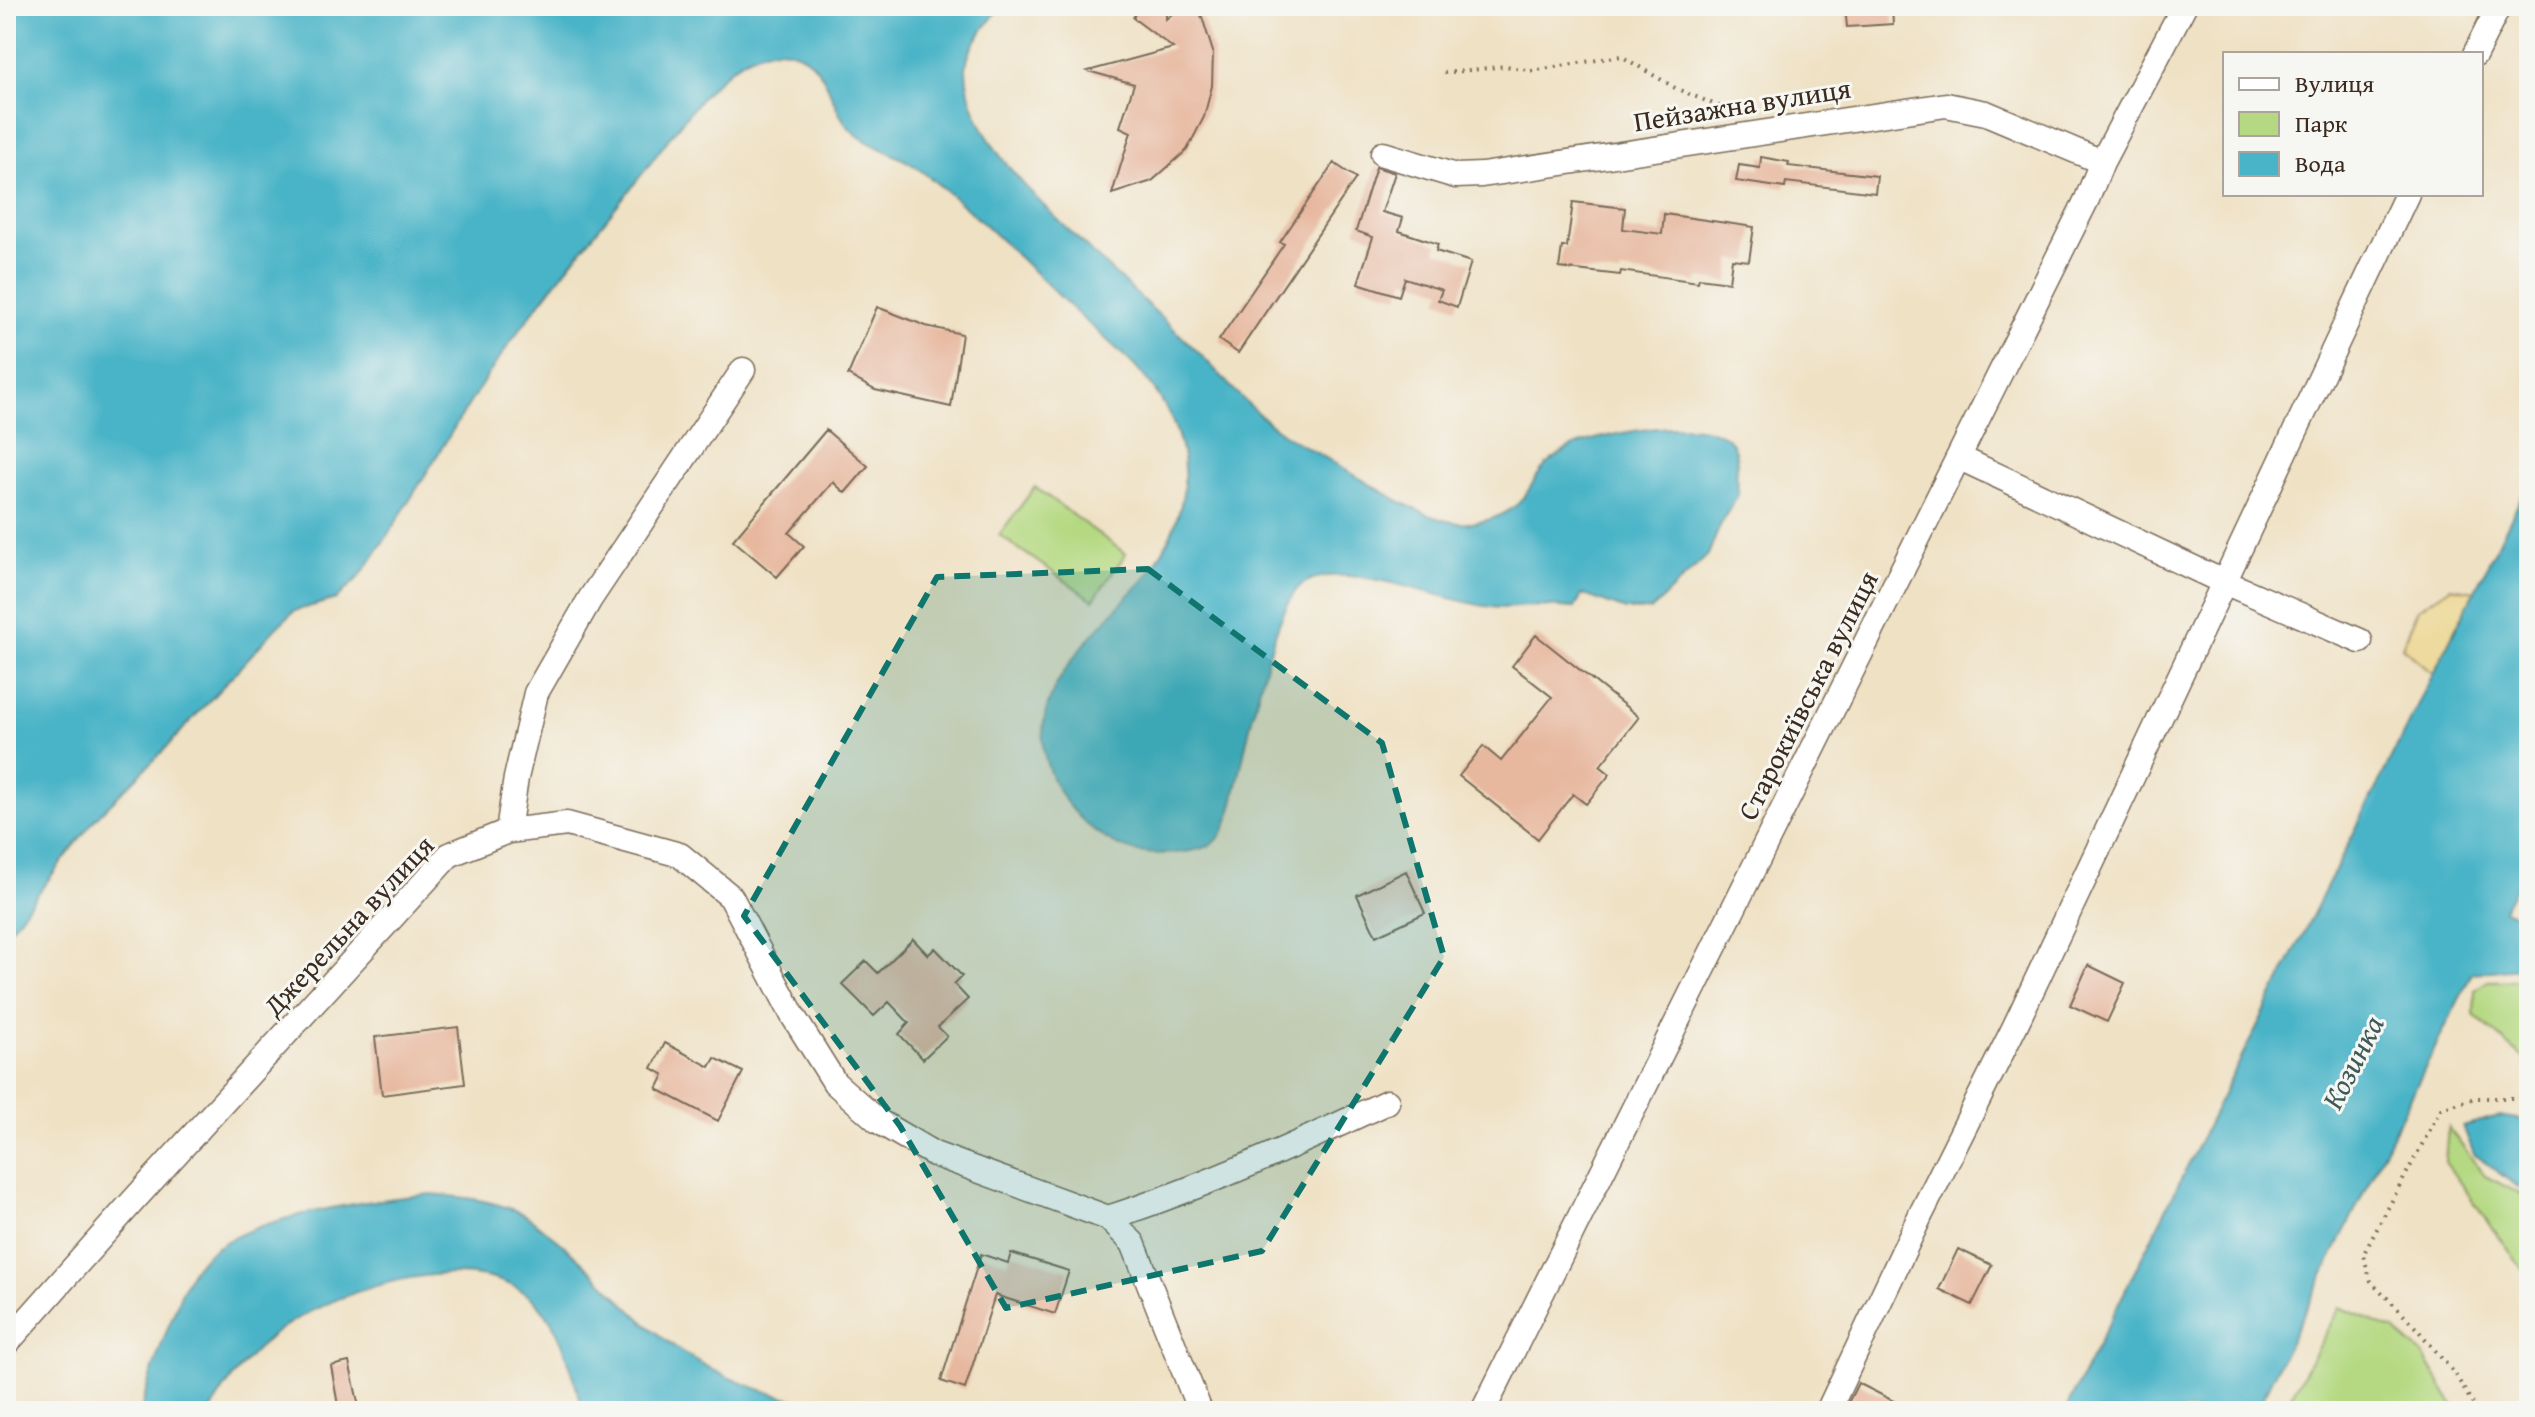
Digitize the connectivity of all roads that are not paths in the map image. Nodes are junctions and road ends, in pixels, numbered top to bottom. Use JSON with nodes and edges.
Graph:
{"nodes":[{"id":1,"x":2184,"y":6,"type":"edge"},
{"id":2,"x":2499,"y":6,"type":"edge"},
{"id":3,"x":2476,"y":52,"type":"edge"},
{"id":4,"x":1383,"y":154,"type":"dead end"},
{"id":5,"x":2102,"y":162,"type":"junction"},
{"id":6,"x":2406,"y":196,"type":"edge"},
{"id":7,"x":743,"y":370,"type":"dead end"},
{"id":8,"x":1960,"y":458,"type":"junction"},
{"id":9,"x":2219,"y":580,"type":"junction"},
{"id":10,"x":2360,"y":641,"type":"dead end"},
{"id":11,"x":508,"y":831,"type":"junction"},
{"id":12,"x":1387,"y":1102,"type":"dead end"},
{"id":13,"x":1108,"y":1218,"type":"junction"},
{"id":14,"x":6,"y":1344,"type":"edge"},
{"id":15,"x":1200,"y":1411,"type":"edge"},
{"id":16,"x":1483,"y":1411,"type":"edge"},
{"id":17,"x":1828,"y":1411,"type":"edge"}],
"edges":[{"from":1,"to":5,"type":"street","name":"Старокиївська вулиця"},
{"from":2,"to":3,"type":"street"},
{"from":4,"to":5,"type":"street","name":"Пейзажна вулиця"},
{"from":5,"to":8,"type":"street","name":"Старокиївська вулиця"},
{"from":6,"to":9,"type":"street"},
{"from":7,"to":11,"type":"street"},
{"from":8,"to":9,"type":"street"},
{"from":8,"to":16,"type":"street","name":"Старокиївська вулиця"},
{"from":9,"to":10,"type":"street"},
{"from":9,"to":17,"type":"street"},
{"from":11,"to":13,"type":"street","name":"Джерельна вулиця"},
{"from":11,"to":14,"type":"street","name":"Джерельна вулиця"},
{"from":12,"to":13,"type":"street"},
{"from":13,"to":15,"type":"street","name":"Джерельна вулиця"}]}
